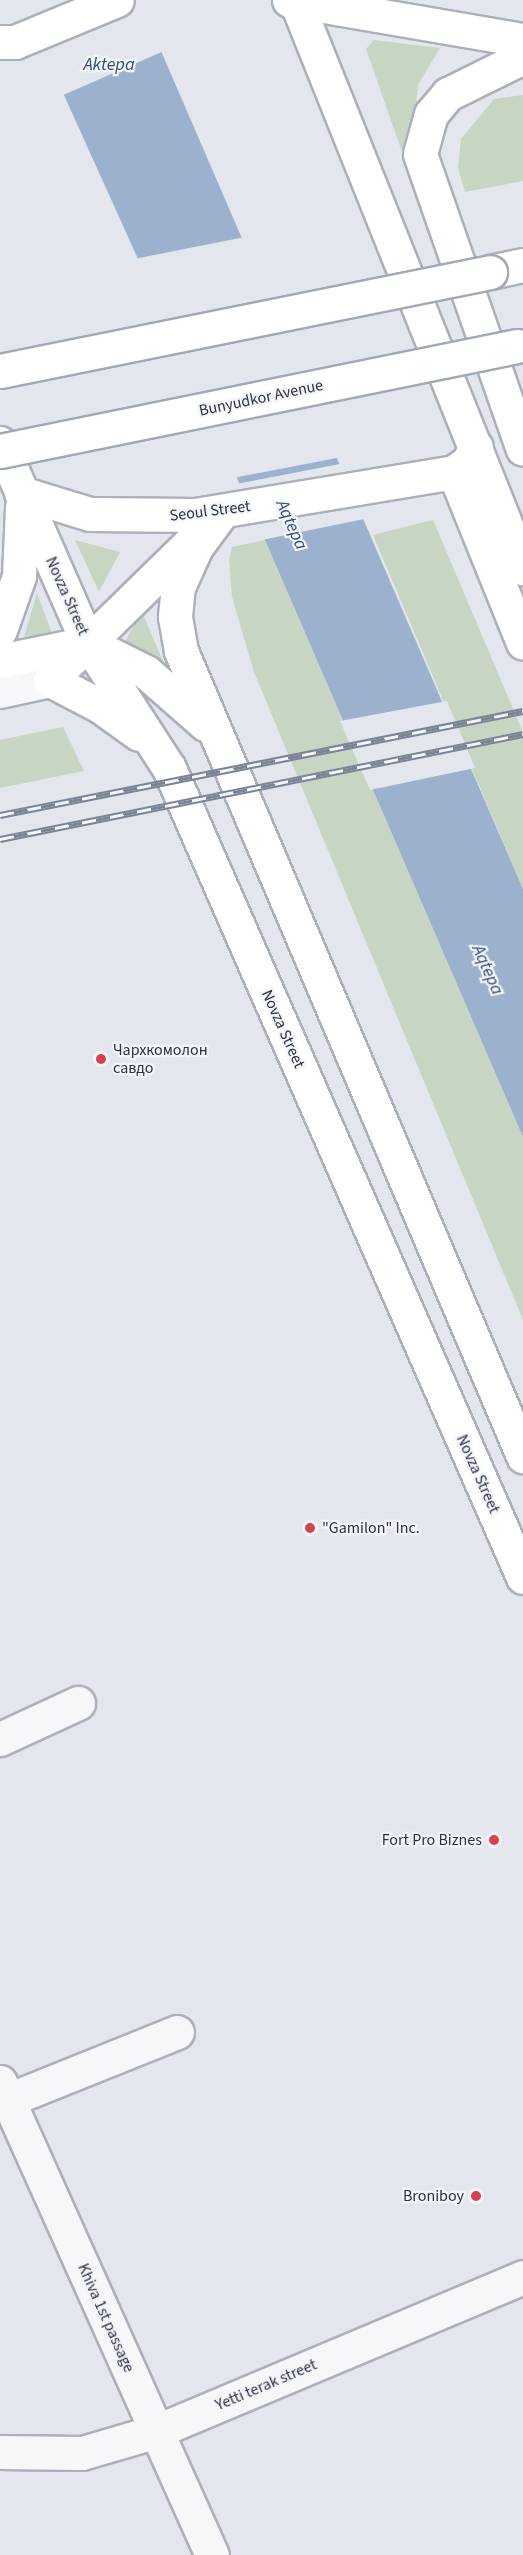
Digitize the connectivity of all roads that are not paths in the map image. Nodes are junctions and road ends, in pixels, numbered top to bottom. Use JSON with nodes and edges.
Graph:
{"nodes":[{"id":1,"x":117,"y":0,"type":"edge"},
{"id":2,"x":294,"y":0,"type":"edge"},
{"id":3,"x":381,"y":0,"type":"edge"},
{"id":4,"x":437,"y":25,"type":"junction"},
{"id":5,"x":523,"y":40,"type":"edge"},
{"id":6,"x":5,"y":45,"type":"edge"},
{"id":7,"x":523,"y":57,"type":"edge"},
{"id":8,"x":523,"y":265,"type":"edge"},
{"id":9,"x":520,"y":345,"type":"edge"},
{"id":10,"x":0,"y":371,"type":"edge"},
{"id":11,"x":0,"y":443,"type":"edge"},
{"id":12,"x":476,"y":447,"type":"junction"},
{"id":13,"x":523,"y":449,"type":"edge"},
{"id":14,"x":0,"y":452,"type":"edge"},
{"id":15,"x":454,"y":472,"type":"junction"},
{"id":16,"x":21,"y":493,"type":"junction"},
{"id":17,"x":222,"y":512,"type":"junction"},
{"id":18,"x":523,"y":568,"type":"edge"},
{"id":19,"x":0,"y":630,"type":"edge"},
{"id":20,"x":88,"y":643,"type":"junction"},
{"id":21,"x":523,"y":643,"type":"edge"},
{"id":22,"x":0,"y":661,"type":"edge"},
{"id":23,"x":50,"y":680,"type":"junction"},
{"id":24,"x":0,"y":692,"type":"edge"},
{"id":25,"x":214,"y":734,"type":"junction"},
{"id":26,"x":169,"y":768,"type":"junction"},
{"id":27,"x":523,"y":1456,"type":"edge"},
{"id":28,"x":523,"y":1577,"type":"edge"},
{"id":29,"x":78,"y":1703,"type":"dead end"},
{"id":30,"x":0,"y":1739,"type":"edge"},
{"id":31,"x":177,"y":2032,"type":"dead end"},
{"id":32,"x":4,"y":2091,"type":"edge"},
{"id":33,"x":523,"y":2277,"type":"edge"},
{"id":34,"x":157,"y":2431,"type":"junction"},
{"id":35,"x":0,"y":2452,"type":"edge"},
{"id":36,"x":212,"y":2555,"type":"edge"}],
"edges":[{"from":1,"to":6,"type":"main road"},
{"from":2,"to":4,"type":"main road"},
{"from":2,"to":12,"type":"main road"},
{"from":3,"to":4,"type":"main road"},
{"from":4,"to":5,"type":"main road"},
{"from":7,"to":13,"type":"main road"},
{"from":8,"to":10,"type":"main road","bridge":true},
{"from":9,"to":14,"type":"main road","name":"Bunyudkor Avenue","bridge":true},
{"from":11,"to":16,"type":"main road"},
{"from":12,"to":15,"type":"main road"},
{"from":12,"to":18,"type":"main road"},
{"from":15,"to":17,"type":"main road","name":"Seoul Street"},
{"from":15,"to":21,"type":"main road"},
{"from":16,"to":17,"type":"main road","name":"Seoul Street"},
{"from":16,"to":19,"type":"main road"},
{"from":16,"to":20,"type":"main road","name":"Novza Street"},
{"from":17,"to":20,"type":"main road"},
{"from":17,"to":25,"type":"main road"},
{"from":20,"to":22,"type":"main road"},
{"from":20,"to":23,"type":"main road"},
{"from":20,"to":25,"type":"main road"},
{"from":20,"to":26,"type":"main road","name":"Novza Street"},
{"from":23,"to":24,"type":"street"},
{"from":23,"to":26,"type":"main road"},
{"from":25,"to":27,"type":"main road"},
{"from":26,"to":28,"type":"main road","name":"Novza Street"},
{"from":29,"to":30,"type":"street"},
{"from":31,"to":32,"type":"street"},
{"from":32,"to":34,"type":"street","name":"Khiva 1st passage"},
{"from":33,"to":34,"type":"street","name":"Yetti terak street"},
{"from":34,"to":35,"type":"street","name":"Yetti terak street"},
{"from":34,"to":36,"type":"street","name":"Khiva 1st passage"}]}
